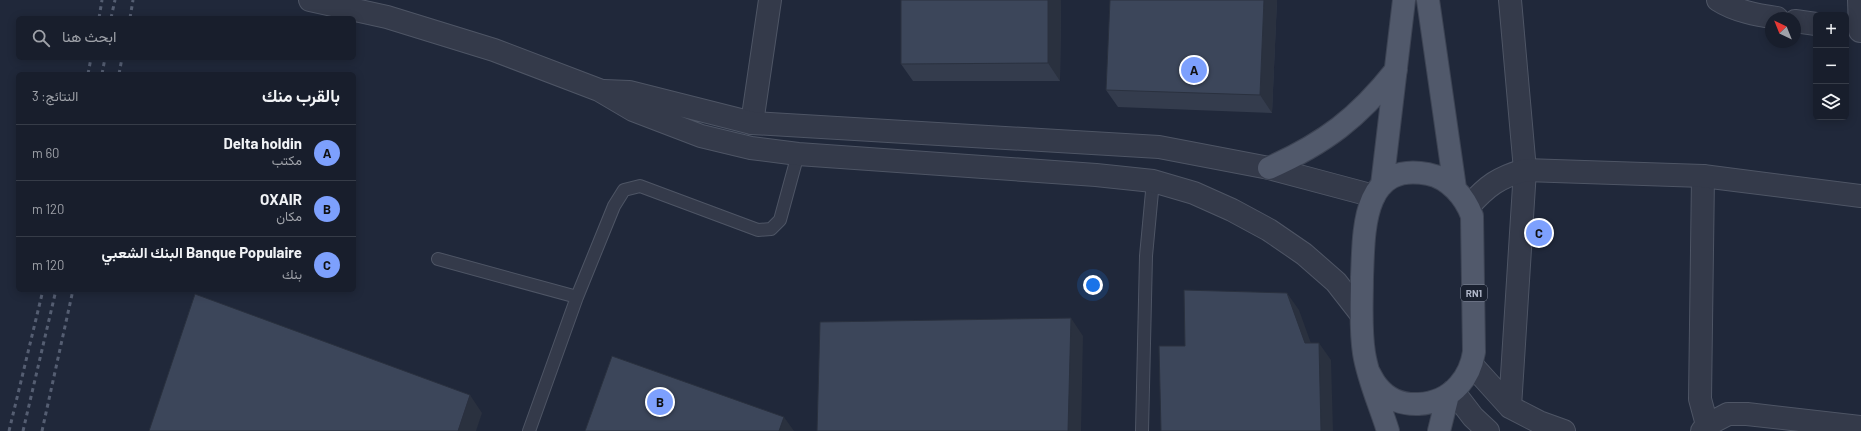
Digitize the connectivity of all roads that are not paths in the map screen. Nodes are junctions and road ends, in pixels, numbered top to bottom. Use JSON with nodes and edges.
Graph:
{"nodes":[{"id":1,"x":310,"y":0,"type":"edge"},
{"id":2,"x":770,"y":0,"type":"edge"},
{"id":3,"x":1404,"y":0,"type":"edge"},
{"id":4,"x":1428,"y":0,"type":"edge"},
{"id":5,"x":1510,"y":0,"type":"edge"},
{"id":6,"x":1718,"y":0,"type":"edge"},
{"id":7,"x":1859,"y":0,"type":"edge"},
{"id":8,"x":1765,"y":16,"type":"edge"},
{"id":9,"x":1801,"y":22,"type":"edge"},
{"id":10,"x":1813,"y":24,"type":"edge"},
{"id":11,"x":1856,"y":31,"type":"edge"},
{"id":12,"x":1396,"y":70,"type":"junction"},
{"id":13,"x":599,"y":90,"type":"junction"},
{"id":14,"x":752,"y":122,"type":"junction"},
{"id":15,"x":798,"y":154,"type":"junction"},
{"id":16,"x":1269,"y":168,"type":"junction"},
{"id":17,"x":1525,"y":170,"type":"junction"},
{"id":18,"x":1703,"y":176,"type":"junction"},
{"id":19,"x":1153,"y":181,"type":"junction"},
{"id":20,"x":1455,"y":188,"type":"junction"},
{"id":21,"x":1378,"y":191,"type":"junction"},
{"id":22,"x":1861,"y":196,"type":"edge"},
{"id":23,"x":1469,"y":206,"type":"junction"},
{"id":24,"x":438,"y":259,"type":"dead end"},
{"id":25,"x":577,"y":297,"type":"junction"},
{"id":26,"x":1361,"y":314,"type":"junction"},
{"id":27,"x":1472,"y":365,"type":"junction"},
{"id":28,"x":1368,"y":371,"type":"junction"},
{"id":29,"x":1450,"y":393,"type":"junction"},
{"id":30,"x":1510,"y":407,"type":"junction"},
{"id":31,"x":1861,"y":427,"type":"edge"},
{"id":32,"x":1705,"y":428,"type":"edge"},
{"id":33,"x":529,"y":431,"type":"edge"},
{"id":34,"x":1142,"y":431,"type":"edge"},
{"id":35,"x":1388,"y":431,"type":"edge"},
{"id":36,"x":1439,"y":431,"type":"edge"},
{"id":37,"x":1488,"y":431,"type":"edge"},
{"id":38,"x":1564,"y":431,"type":"edge"}],
"edges":[{"from":1,"to":13,"type":"street"},
{"from":2,"to":14,"type":"street"},
{"from":3,"to":12,"type":"main road","number":"RN1"},
{"from":4,"to":20,"type":"main road","number":"RN1"},
{"from":5,"to":17,"type":"street"},
{"from":6,"to":8,"type":"street"},
{"from":7,"to":11,"type":"street"},
{"from":9,"to":10,"type":"street"},
{"from":12,"to":16,"type":"main road"},
{"from":12,"to":21,"type":"main road","number":"RN1"},
{"from":13,"to":14,"type":"street"},
{"from":13,"to":15,"type":"street"},
{"from":14,"to":16,"type":"street"},
{"from":15,"to":19,"type":"street"},
{"from":15,"to":25,"type":"lane"},
{"from":16,"to":21,"type":"street"},
{"from":17,"to":18,"type":"street"},
{"from":17,"to":23,"type":"street"},
{"from":17,"to":30,"type":"street"},
{"from":18,"to":22,"type":"street"},
{"from":18,"to":32,"type":"street"},
{"from":19,"to":26,"type":"street"},
{"from":19,"to":34,"type":"lane"},
{"from":20,"to":21,"type":"main road","number":"RN1"},
{"from":20,"to":23,"type":"main road","number":"RN1"},
{"from":21,"to":26,"type":"main road","number":"RN1"},
{"from":23,"to":27,"type":"main road","number":"RN1"},
{"from":24,"to":25,"type":"lane"},
{"from":25,"to":33,"type":"lane"},
{"from":26,"to":28,"type":"main road","number":"RN1"},
{"from":27,"to":29,"type":"main road","number":"RN1"},
{"from":27,"to":30,"type":"street"},
{"from":28,"to":29,"type":"main road","number":"RN1"},
{"from":28,"to":35,"type":"main road","number":"RN1"},
{"from":29,"to":36,"type":"main road","number":"RN1"},
{"from":29,"to":37,"type":"street"},
{"from":30,"to":38,"type":"street"},
{"from":31,"to":32,"type":"street"}]}
